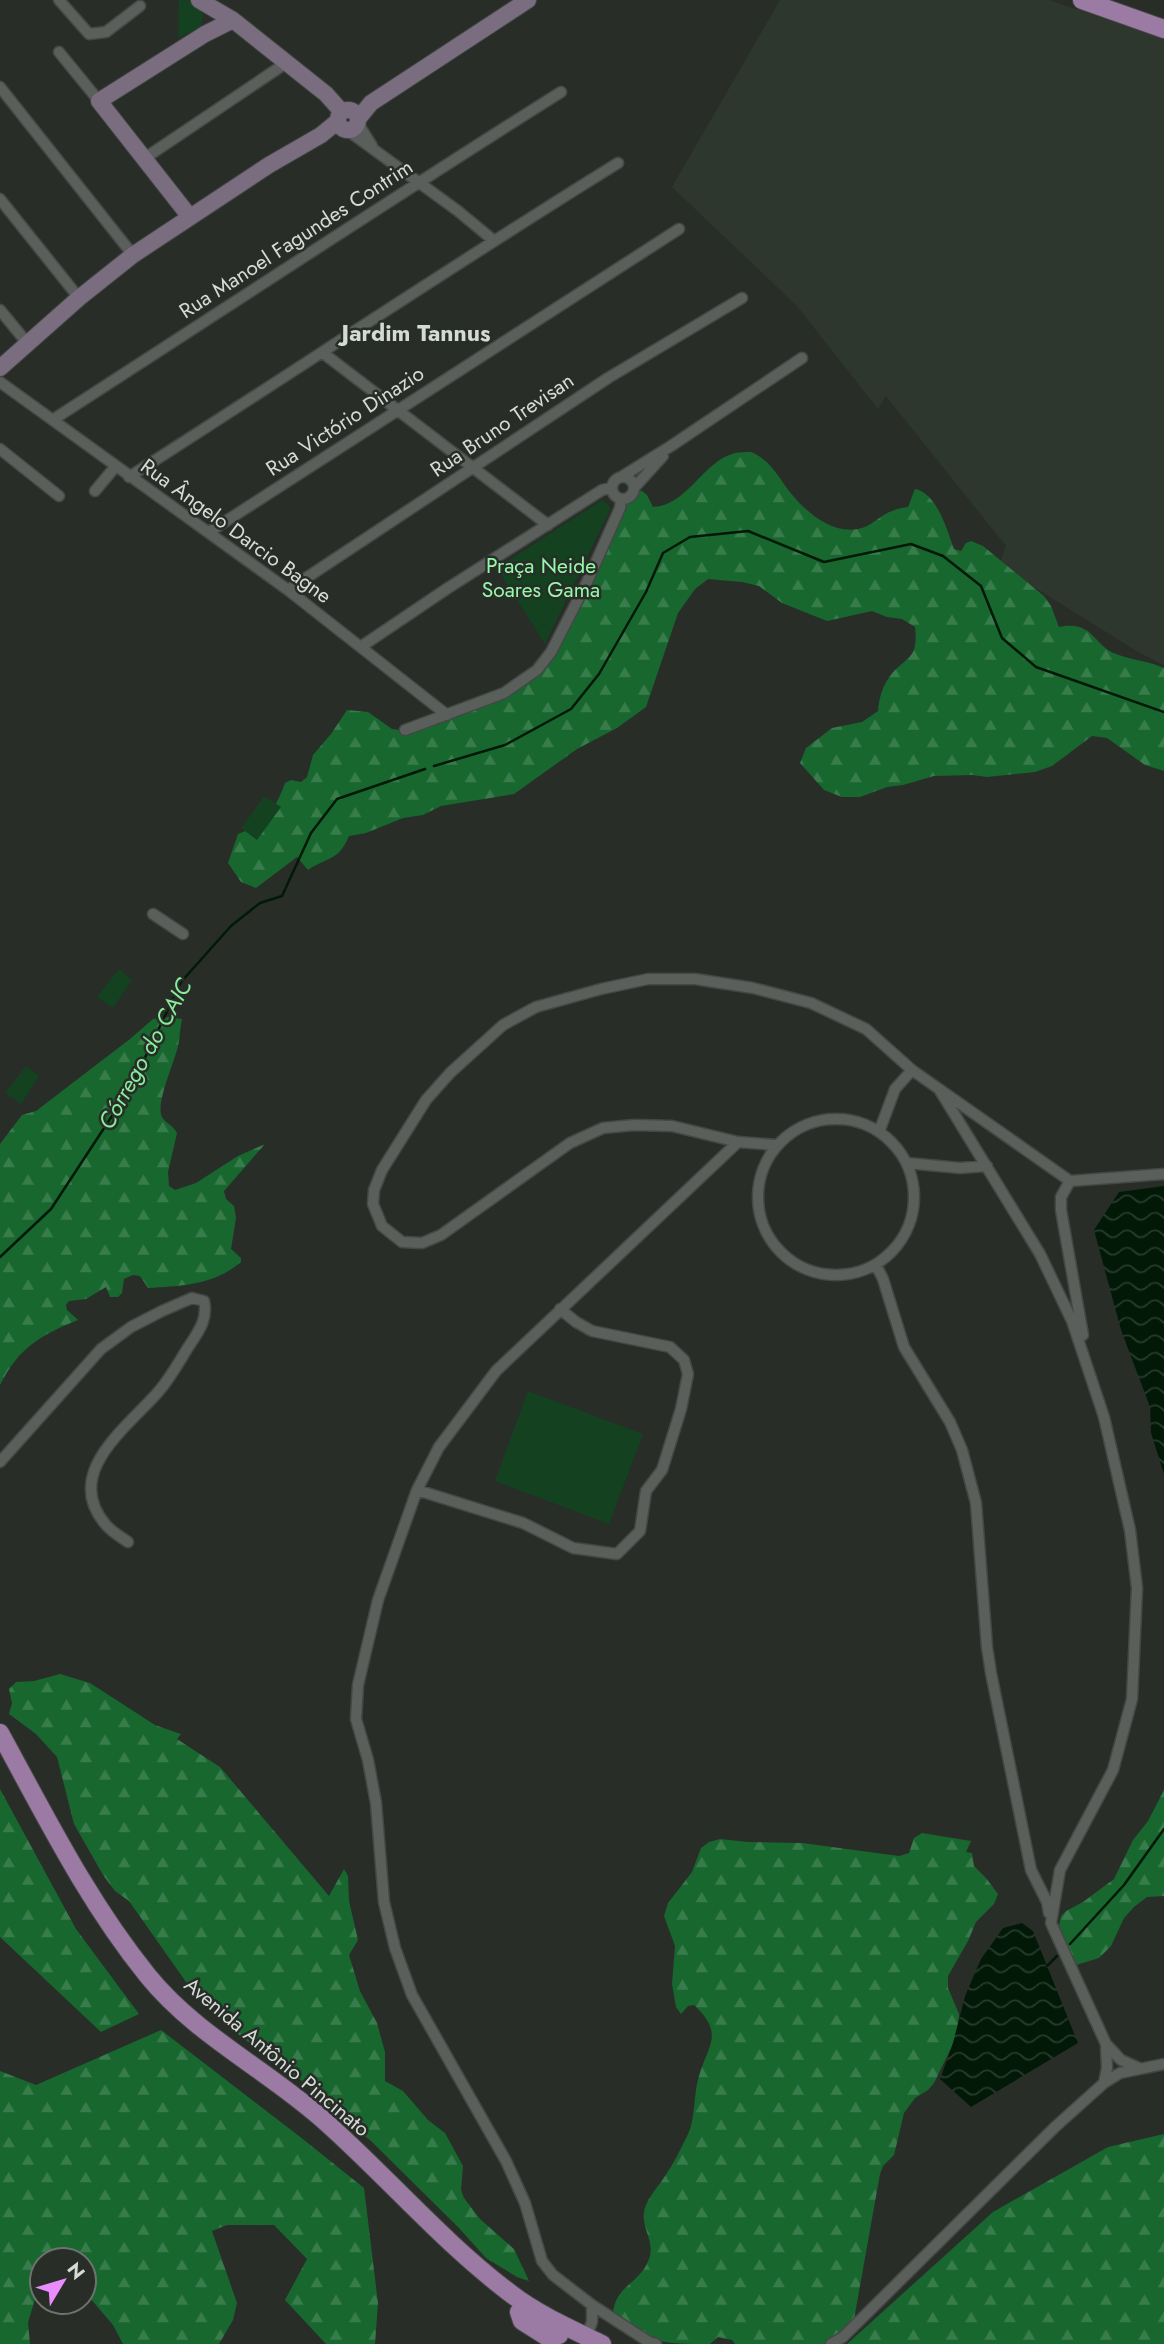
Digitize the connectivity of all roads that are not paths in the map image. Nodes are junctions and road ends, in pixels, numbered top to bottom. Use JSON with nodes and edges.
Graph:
{"nodes":[{"id":1,"x":59,"y":0,"type":"edge"},
{"id":2,"x":199,"y":0,"type":"edge"},
{"id":3,"x":528,"y":0,"type":"edge"},
{"id":4,"x":1082,"y":0,"type":"edge"},
{"id":5,"x":140,"y":6,"type":"dead end"},
{"id":6,"x":233,"y":20,"type":"junction"},
{"id":7,"x":1164,"y":29,"type":"edge"},
{"id":8,"x":205,"y":34,"type":"junction"},
{"id":9,"x":59,"y":52,"type":"dead end"},
{"id":10,"x":286,"y":63,"type":"junction"},
{"id":11,"x":0,"y":87,"type":"edge"},
{"id":12,"x":561,"y":92,"type":"dead end"},
{"id":13,"x":99,"y":101,"type":"junction"},
{"id":14,"x":348,"y":120,"type":"junction"},
{"id":15,"x":145,"y":158,"type":"junction"},
{"id":16,"x":618,"y":163,"type":"dead end"},
{"id":17,"x":419,"y":181,"type":"junction"},
{"id":18,"x":0,"y":200,"type":"edge"},
{"id":19,"x":190,"y":217,"type":"junction"},
{"id":20,"x":679,"y":229,"type":"dead end"},
{"id":21,"x":493,"y":240,"type":"junction"},
{"id":22,"x":134,"y":255,"type":"junction"},
{"id":23,"x":79,"y":298,"type":"junction"},
{"id":24,"x":742,"y":298,"type":"dead end"},
{"id":25,"x":0,"y":310,"type":"edge"},
{"id":26,"x":27,"y":344,"type":"junction"},
{"id":27,"x":323,"y":353,"type":"junction"},
{"id":28,"x":802,"y":358,"type":"dead end"},
{"id":29,"x":0,"y":368,"type":"edge"},
{"id":30,"x":0,"y":382,"type":"edge"},
{"id":31,"x":397,"y":411,"type":"junction"},
{"id":32,"x":54,"y":419,"type":"junction"},
{"id":33,"x":671,"y":446,"type":"junction"},
{"id":34,"x":0,"y":449,"type":"edge"},
{"id":35,"x":115,"y":467,"type":"junction"},
{"id":36,"x":474,"y":468,"type":"junction"},
{"id":37,"x":129,"y":477,"type":"junction"},
{"id":38,"x":621,"y":477,"type":"junction"},
{"id":39,"x":611,"y":488,"type":"junction"},
{"id":40,"x":634,"y":488,"type":"junction"},
{"id":41,"x":95,"y":491,"type":"dead end"},
{"id":42,"x":59,"y":496,"type":"dead end"},
{"id":43,"x":621,"y":499,"type":"junction"},
{"id":44,"x":548,"y":525,"type":"junction"},
{"id":45,"x":209,"y":532,"type":"junction"},
{"id":46,"x":288,"y":590,"type":"junction"},
{"id":47,"x":362,"y":646,"type":"junction"},
{"id":48,"x":447,"y":715,"type":"junction"},
{"id":49,"x":405,"y":730,"type":"dead end"},
{"id":50,"x":151,"y":913,"type":"dead end"},
{"id":51,"x":183,"y":934,"type":"dead end"},
{"id":52,"x":912,"y":1070,"type":"junction"},
{"id":53,"x":939,"y":1089,"type":"junction"},
{"id":54,"x":879,"y":1132,"type":"junction"},
{"id":55,"x":737,"y":1142,"type":"junction"},
{"id":56,"x":776,"y":1145,"type":"junction"},
{"id":57,"x":906,"y":1163,"type":"junction"},
{"id":58,"x":986,"y":1166,"type":"junction"},
{"id":59,"x":1164,"y":1174,"type":"edge"},
{"id":60,"x":1070,"y":1181,"type":"junction"},
{"id":61,"x":876,"y":1265,"type":"junction"},
{"id":62,"x":559,"y":1309,"type":"junction"},
{"id":63,"x":1088,"y":1367,"type":"junction"},
{"id":64,"x":0,"y":1462,"type":"edge"},
{"id":65,"x":417,"y":1490,"type":"junction"},
{"id":66,"x":128,"y":1542,"type":"dead end"},
{"id":67,"x":0,"y":1733,"type":"edge"},
{"id":68,"x":0,"y":1756,"type":"edge"},
{"id":69,"x":1040,"y":1886,"type":"junction"},
{"id":70,"x":1056,"y":1886,"type":"junction"},
{"id":71,"x":1051,"y":1923,"type":"junction"},
{"id":72,"x":1106,"y":2044,"type":"junction"},
{"id":73,"x":1164,"y":2064,"type":"edge"},
{"id":74,"x":1139,"y":2068,"type":"junction"},
{"id":75,"x":1104,"y":2083,"type":"junction"},
{"id":76,"x":592,"y":2305,"type":"junction"},
{"id":77,"x":559,"y":2330,"type":"junction"},
{"id":78,"x":588,"y":2342,"type":"edge"},
{"id":79,"x":656,"y":2344,"type":"edge"},
{"id":80,"x":831,"y":2344,"type":"edge"}],
"edges":[{"from":1,"to":5,"type":"street"},
{"from":2,"to":6,"type":"main road"},
{"from":2,"to":8,"type":"main road"},
{"from":3,"to":14,"type":"main road"},
{"from":4,"to":7,"type":"main road"},
{"from":6,"to":8,"type":"main road"},
{"from":6,"to":10,"type":"main road"},
{"from":8,"to":13,"type":"main road"},
{"from":9,"to":13,"type":"street"},
{"from":10,"to":14,"type":"main road"},
{"from":10,"to":15,"type":"street"},
{"from":11,"to":22,"type":"street"},
{"from":12,"to":17,"type":"street","name":"Rua Manoel Fagundes Contrim"},
{"from":13,"to":15,"type":"main road"},
{"from":14,"to":17,"type":"street"},
{"from":14,"to":19,"type":"main road"},
{"from":15,"to":19,"type":"main road"},
{"from":16,"to":21,"type":"street"},
{"from":17,"to":21,"type":"street"},
{"from":17,"to":32,"type":"street","name":"Rua Manoel Fagundes Contrim"},
{"from":18,"to":23,"type":"street"},
{"from":19,"to":22,"type":"main road"},
{"from":20,"to":31,"type":"street","name":"Rua Victório Dinazio"},
{"from":21,"to":27,"type":"street"},
{"from":22,"to":23,"type":"main road"},
{"from":23,"to":26,"type":"main road"},
{"from":24,"to":36,"type":"street","name":"Rua Bruno Trevisan"},
{"from":25,"to":26,"type":"street"},
{"from":26,"to":29,"type":"main road"},
{"from":27,"to":31,"type":"street"},
{"from":27,"to":37,"type":"street"},
{"from":28,"to":33,"type":"street"},
{"from":30,"to":32,"type":"street","name":"Rua Ângelo Darcio Bagne"},
{"from":31,"to":36,"type":"street"},
{"from":31,"to":45,"type":"street","name":"Rua Victório Dinazio"},
{"from":32,"to":35,"type":"street","name":"Rua Ângelo Darcio Bagne"},
{"from":33,"to":38,"type":"street"},
{"from":33,"to":40,"type":"street"},
{"from":34,"to":42,"type":"street"},
{"from":35,"to":37,"type":"street","name":"Rua Ângelo Darcio Bagne"},
{"from":35,"to":41,"type":"street"},
{"from":36,"to":44,"type":"street"},
{"from":36,"to":46,"type":"street","name":"Rua Bruno Trevisan"},
{"from":37,"to":45,"type":"street","name":"Rua Ângelo Darcio Bagne"},
{"from":38,"to":39,"type":"street"},
{"from":38,"to":40,"type":"street"},
{"from":39,"to":43,"type":"street"},
{"from":39,"to":44,"type":"street"},
{"from":40,"to":43,"type":"street"},
{"from":43,"to":48,"type":"street"},
{"from":44,"to":47,"type":"street"},
{"from":45,"to":46,"type":"street","name":"Rua Ângelo Darcio Bagne"},
{"from":46,"to":47,"type":"street","name":"Rua Ângelo Darcio Bagne"},
{"from":47,"to":48,"type":"street","name":"Rua Ângelo Darcio Bagne"},
{"from":48,"to":49,"type":"street"},
{"from":50,"to":51,"type":"street"},
{"from":52,"to":53,"type":"street"},
{"from":52,"to":54,"type":"street"},
{"from":52,"to":55,"type":"street"},
{"from":53,"to":58,"type":"street"},
{"from":53,"to":60,"type":"street"},
{"from":54,"to":56,"type":"street"},
{"from":54,"to":57,"type":"street"},
{"from":55,"to":56,"type":"street"},
{"from":55,"to":62,"type":"street"},
{"from":56,"to":61,"type":"street"},
{"from":57,"to":58,"type":"street"},
{"from":57,"to":61,"type":"street"},
{"from":58,"to":63,"type":"street"},
{"from":59,"to":60,"type":"street"},
{"from":60,"to":63,"type":"street"},
{"from":61,"to":69,"type":"street"},
{"from":62,"to":65,"type":"street"},
{"from":62,"to":65,"type":"street"},
{"from":63,"to":70,"type":"street"},
{"from":64,"to":66,"type":"street"},
{"from":65,"to":76,"type":"street"},
{"from":67,"to":77,"type":"main road","name":"Avenida Antônio Pincinato"},
{"from":68,"to":77,"type":"main road","name":"Avenida Antônio Pincinato"},
{"from":69,"to":70,"type":"street"},
{"from":69,"to":71,"type":"street"},
{"from":70,"to":71,"type":"street"},
{"from":71,"to":72,"type":"street"},
{"from":72,"to":74,"type":"street"},
{"from":72,"to":75,"type":"street"},
{"from":73,"to":74,"type":"street"},
{"from":74,"to":75,"type":"street"},
{"from":75,"to":80,"type":"street"},
{"from":76,"to":78,"type":"street"},
{"from":76,"to":79,"type":"street"},
{"from":77,"to":78,"type":"main road","name":"Avenida Antônio Pincinato"}]}
